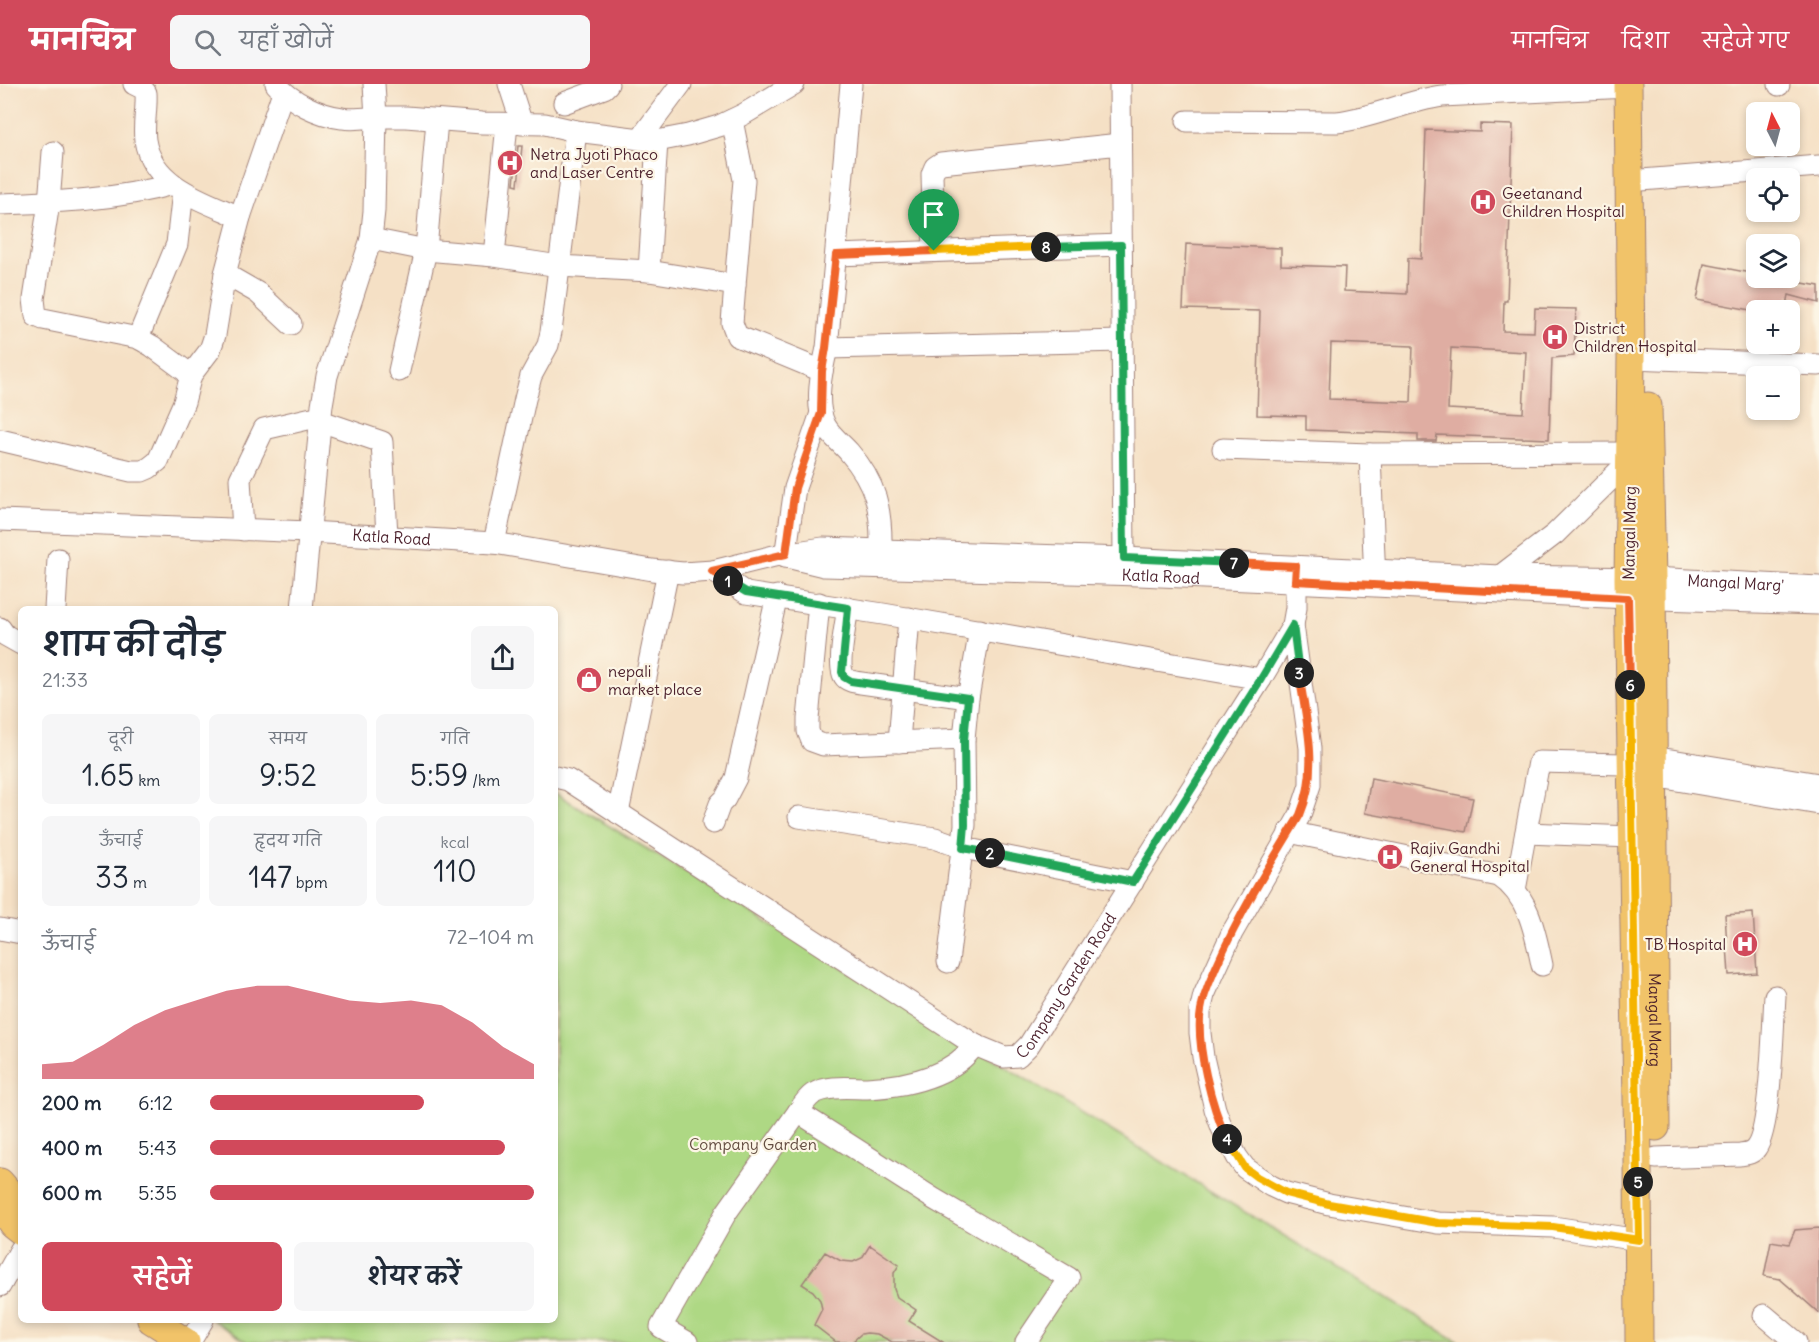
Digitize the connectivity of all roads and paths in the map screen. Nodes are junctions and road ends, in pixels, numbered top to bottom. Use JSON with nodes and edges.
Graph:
{"nodes":[{"id":1,"x":134,"y":84,"type":"edge"},
{"id":2,"x":374,"y":84,"type":"edge"},
{"id":3,"x":509,"y":84,"type":"edge"},
{"id":4,"x":608,"y":84,"type":"edge"},
{"id":5,"x":681,"y":84,"type":"edge"},
{"id":6,"x":794,"y":84,"type":"edge"},
{"id":7,"x":851,"y":84,"type":"edge"},
{"id":8,"x":1120,"y":84,"type":"edge"},
{"id":9,"x":1635,"y":85,"type":"edge"},
{"id":10,"x":280,"y":88,"type":"edge"},
{"id":11,"x":562,"y":93,"type":"edge"},
{"id":12,"x":375,"y":117,"type":"junction"},
{"id":13,"x":437,"y":120,"type":"junction"},
{"id":14,"x":732,"y":120,"type":"junction"},
{"id":15,"x":1187,"y":121,"type":"dead end"},
{"id":16,"x":514,"y":124,"type":"junction"},
{"id":17,"x":570,"y":129,"type":"junction"},
{"id":18,"x":649,"y":140,"type":"junction"},
{"id":19,"x":1120,"y":144,"type":"junction"},
{"id":20,"x":53,"y":152,"type":"dead end"},
{"id":21,"x":1819,"y":166,"type":"edge"},
{"id":22,"x":1639,"y":180,"type":"junction"},
{"id":23,"x":178,"y":188,"type":"junction"},
{"id":24,"x":50,"y":203,"type":"junction"},
{"id":25,"x":0,"y":204,"type":"edge"},
{"id":26,"x":240,"y":218,"type":"junction"},
{"id":27,"x":371,"y":239,"type":"junction"},
{"id":28,"x":1121,"y":245,"type":"junction"},
{"id":29,"x":426,"y":250,"type":"junction"},
{"id":30,"x":934,"y":251,"type":"junction"},
{"id":31,"x":836,"y":255,"type":"junction"},
{"id":32,"x":494,"y":256,"type":"junction"},
{"id":33,"x":559,"y":266,"type":"junction"},
{"id":34,"x":649,"y":271,"type":"junction"},
{"id":35,"x":225,"y":274,"type":"junction"},
{"id":36,"x":735,"y":285,"type":"junction"},
{"id":37,"x":291,"y":324,"type":"dead end"},
{"id":38,"x":138,"y":338,"type":"junction"},
{"id":39,"x":1122,"y":340,"type":"junction"},
{"id":40,"x":826,"y":348,"type":"junction"},
{"id":41,"x":1639,"y":358,"type":"junction"},
{"id":42,"x":1819,"y":365,"type":"edge"},
{"id":43,"x":399,"y":371,"type":"dead end"},
{"id":44,"x":822,"y":371,"type":"junction"},
{"id":45,"x":191,"y":375,"type":"junction"},
{"id":46,"x":821,"y":413,"type":"junction"},
{"id":47,"x":319,"y":421,"type":"junction"},
{"id":48,"x":0,"y":440,"type":"edge"},
{"id":49,"x":1222,"y":449,"type":"dead end"},
{"id":50,"x":1370,"y":454,"type":"junction"},
{"id":51,"x":1630,"y":456,"type":"junction"},
{"id":52,"x":0,"y":520,"type":"edge"},
{"id":53,"x":243,"y":530,"type":"junction"},
{"id":54,"x":309,"y":532,"type":"junction"},
{"id":55,"x":387,"y":536,"type":"junction"},
{"id":56,"x":494,"y":543,"type":"junction"},
{"id":57,"x":881,"y":550,"type":"junction"},
{"id":58,"x":783,"y":555,"type":"junction"},
{"id":59,"x":58,"y":559,"type":"dead end"},
{"id":60,"x":908,"y":559,"type":"junction"},
{"id":61,"x":1135,"y":564,"type":"junction"},
{"id":62,"x":668,"y":571,"type":"junction"},
{"id":63,"x":712,"y":571,"type":"junction"},
{"id":64,"x":1295,"y":573,"type":"junction"},
{"id":65,"x":1500,"y":576,"type":"junction"},
{"id":66,"x":1376,"y":577,"type":"junction"},
{"id":67,"x":1640,"y":588,"type":"junction"},
{"id":68,"x":1814,"y":595,"type":"edge"},
{"id":69,"x":777,"y":596,"type":"junction"},
{"id":70,"x":819,"y":603,"type":"junction"},
{"id":71,"x":55,"y":606,"type":"edge"},
{"id":72,"x":302,"y":606,"type":"edge"},
{"id":73,"x":848,"y":608,"type":"junction"},
{"id":74,"x":909,"y":618,"type":"junction"},
{"id":75,"x":1293,"y":625,"type":"junction"},
{"id":76,"x":0,"y":628,"type":"edge"},
{"id":77,"x":980,"y":630,"type":"junction"},
{"id":78,"x":18,"y":642,"type":"edge"},
{"id":79,"x":1261,"y":679,"type":"junction"},
{"id":80,"x":903,"y":689,"type":"junction"},
{"id":81,"x":968,"y":698,"type":"junction"},
{"id":82,"x":964,"y":740,"type":"junction"},
{"id":83,"x":899,"y":742,"type":"junction"},
{"id":84,"x":1623,"y":764,"type":"dead end"},
{"id":85,"x":1653,"y":767,"type":"junction"},
{"id":86,"x":558,"y":778,"type":"edge"},
{"id":87,"x":1819,"y":784,"type":"edge"},
{"id":88,"x":1819,"y":804,"type":"edge"},
{"id":89,"x":618,"y":813,"type":"junction"},
{"id":90,"x":713,"y":823,"type":"dead end"},
{"id":91,"x":806,"y":823,"type":"dead end"},
{"id":92,"x":1289,"y":832,"type":"junction"},
{"id":93,"x":1526,"y":833,"type":"junction"},
{"id":94,"x":1632,"y":837,"type":"junction"},
{"id":95,"x":963,"y":848,"type":"junction"},
{"id":96,"x":1133,"y":882,"type":"junction"},
{"id":97,"x":1515,"y":890,"type":"junction"},
{"id":98,"x":0,"y":929,"type":"edge"},
{"id":99,"x":18,"y":932,"type":"edge"},
{"id":100,"x":948,"y":962,"type":"dead end"},
{"id":101,"x":1542,"y":965,"type":"dead end"},
{"id":102,"x":1775,"y":996,"type":"dead end"},
{"id":103,"x":975,"y":1045,"type":"junction"},
{"id":104,"x":798,"y":1112,"type":"junction"},
{"id":105,"x":1656,"y":1158,"type":"junction"},
{"id":106,"x":0,"y":1182,"type":"edge"},
{"id":107,"x":14,"y":1224,"type":"edge"},
{"id":108,"x":1639,"y":1240,"type":"junction"},
{"id":109,"x":0,"y":1286,"type":"edge"},
{"id":110,"x":1764,"y":1315,"type":"dead end"},
{"id":111,"x":687,"y":1342,"type":"edge"},
{"id":112,"x":1026,"y":1342,"type":"edge"},
{"id":113,"x":1639,"y":1342,"type":"edge"},
{"id":114,"x":1658,"y":1342,"type":"edge"},
{"id":115,"x":1796,"y":1342,"type":"edge"}],
"edges":[{"from":1,"to":23,"type":"street"},
{"from":2,"to":12,"type":"street"},
{"from":3,"to":16,"type":"street"},
{"from":4,"to":11,"type":"street"},
{"from":5,"to":18,"type":"street"},
{"from":6,"to":14,"type":"street"},
{"from":7,"to":31,"type":"street"},
{"from":8,"to":19,"type":"street"},
{"from":9,"to":15,"type":"street"},
{"from":9,"to":22,"type":"main road","name":"Mangal Marg"},
{"from":10,"to":12,"type":"street"},
{"from":10,"to":26,"type":"street"},
{"from":11,"to":17,"type":"street"},
{"from":12,"to":13,"type":"street"},
{"from":12,"to":27,"type":"street"},
{"from":13,"to":16,"type":"street"},
{"from":13,"to":29,"type":"street"},
{"from":14,"to":18,"type":"street"},
{"from":14,"to":36,"type":"street"},
{"from":16,"to":17,"type":"street"},
{"from":16,"to":32,"type":"street"},
{"from":17,"to":18,"type":"street"},
{"from":17,"to":33,"type":"street"},
{"from":18,"to":34,"type":"street"},
{"from":19,"to":28,"type":"street"},
{"from":19,"to":30,"type":"street"},
{"from":20,"to":24,"type":"street"},
{"from":21,"to":22,"type":"street"},
{"from":22,"to":41,"type":"main road","name":"Mangal Marg"},
{"from":23,"to":24,"type":"street"},
{"from":23,"to":26,"type":"street"},
{"from":23,"to":38,"type":"street"},
{"from":24,"to":25,"type":"street"},
{"from":24,"to":38,"type":"street"},
{"from":26,"to":35,"type":"street"},
{"from":27,"to":29,"type":"street"},
{"from":27,"to":47,"type":"street"},
{"from":28,"to":30,"type":"street"},
{"from":28,"to":39,"type":"street"},
{"from":29,"to":32,"type":"street"},
{"from":29,"to":43,"type":"street"},
{"from":30,"to":31,"type":"street"},
{"from":31,"to":40,"type":"street"},
{"from":32,"to":33,"type":"street"},
{"from":33,"to":34,"type":"street"},
{"from":33,"to":56,"type":"street"},
{"from":34,"to":36,"type":"street"},
{"from":35,"to":37,"type":"street"},
{"from":35,"to":45,"type":"street"},
{"from":36,"to":44,"type":"street"},
{"from":38,"to":45,"type":"street"},
{"from":39,"to":40,"type":"street"},
{"from":39,"to":61,"type":"street"},
{"from":40,"to":44,"type":"street"},
{"from":41,"to":42,"type":"street"},
{"from":41,"to":51,"type":"main road","name":"Mangal Marg"},
{"from":41,"to":67,"type":"main road","name":"Mangal Marg"},
{"from":44,"to":46,"type":"street"},
{"from":45,"to":48,"type":"street"},
{"from":46,"to":57,"type":"street"},
{"from":46,"to":58,"type":"street"},
{"from":47,"to":53,"type":"street"},
{"from":47,"to":54,"type":"street"},
{"from":47,"to":55,"type":"street"},
{"from":49,"to":50,"type":"street"},
{"from":50,"to":51,"type":"street"},
{"from":50,"to":66,"type":"street"},
{"from":51,"to":65,"type":"street"},
{"from":51,"to":67,"type":"main road","name":"Mangal Marg"},
{"from":52,"to":53,"type":"street","name":"Katla Road"},
{"from":53,"to":54,"type":"street","name":"Katla Road"},
{"from":54,"to":55,"type":"street","name":"Katla Road"},
{"from":54,"to":72,"type":"street"},
{"from":55,"to":56,"type":"street","name":"Katla Road"},
{"from":56,"to":62,"type":"street","name":"Katla Road"},
{"from":57,"to":58,"type":"street","name":"Katla Road"},
{"from":57,"to":60,"type":"street","name":"Katla Road"},
{"from":58,"to":60,"type":"street","name":"Katla Road"},
{"from":58,"to":63,"type":"street","name":"Katla Road"},
{"from":59,"to":71,"type":"street"},
{"from":60,"to":61,"type":"street","name":"Katla Road"},
{"from":61,"to":64,"type":"street","name":"Katla Road"},
{"from":62,"to":63,"type":"street","name":"Katla Road"},
{"from":62,"to":89,"type":"street"},
{"from":63,"to":69,"type":"street"},
{"from":64,"to":66,"type":"street","name":"Katla Road"},
{"from":64,"to":75,"type":"street","name":"Company Garden Road"},
{"from":65,"to":66,"type":"street","name":"Katla Road"},
{"from":65,"to":67,"type":"street","name":"Katla Road"},
{"from":66,"to":67,"type":"street","name":"Katla Road"},
{"from":67,"to":68,"type":"street","name":"Mangal Marg'"},
{"from":67,"to":85,"type":"main road","name":"Mangal Marg"},
{"from":67,"to":94,"type":"main road","name":"Mangal Marg"},
{"from":69,"to":70,"type":"street"},
{"from":69,"to":90,"type":"street"},
{"from":70,"to":73,"type":"street"},
{"from":70,"to":83,"type":"street"},
{"from":73,"to":74,"type":"street"},
{"from":73,"to":80,"type":"street"},
{"from":74,"to":77,"type":"street"},
{"from":74,"to":80,"type":"street"},
{"from":75,"to":79,"type":"street","name":"Company Garden Road"},
{"from":75,"to":92,"type":"street"},
{"from":76,"to":78,"type":"street"},
{"from":77,"to":79,"type":"street"},
{"from":77,"to":81,"type":"street"},
{"from":79,"to":96,"type":"street","name":"Company Garden Road"},
{"from":80,"to":81,"type":"street"},
{"from":80,"to":83,"type":"street"},
{"from":81,"to":82,"type":"street"},
{"from":82,"to":83,"type":"street"},
{"from":82,"to":95,"type":"street"},
{"from":84,"to":93,"type":"street"},
{"from":85,"to":87,"type":"street"},
{"from":85,"to":88,"type":"street"},
{"from":85,"to":105,"type":"main road","name":"Mangal Marg"},
{"from":86,"to":89,"type":"street","name":"Company Garden Road"},
{"from":89,"to":103,"type":"street","name":"Company Garden Road"},
{"from":91,"to":95,"type":"street"},
{"from":92,"to":97,"type":"street"},
{"from":92,"to":108,"type":"street"},
{"from":93,"to":94,"type":"street"},
{"from":93,"to":97,"type":"street"},
{"from":94,"to":108,"type":"main road","name":"Mangal Marg"},
{"from":95,"to":96,"type":"street"},
{"from":95,"to":100,"type":"street"},
{"from":96,"to":103,"type":"street","name":"Company Garden Road"},
{"from":97,"to":101,"type":"street"},
{"from":98,"to":99,"type":"street"},
{"from":102,"to":105,"type":"street"},
{"from":103,"to":104,"type":"street"},
{"from":104,"to":111,"type":"street"},
{"from":104,"to":112,"type":"street"},
{"from":105,"to":114,"type":"main road","name":"Mangal Marg"},
{"from":106,"to":107,"type":"main road"},
{"from":107,"to":109,"type":"street"},
{"from":108,"to":113,"type":"main road","name":"Mangal Marg"},
{"from":110,"to":115,"type":"street"}]}
